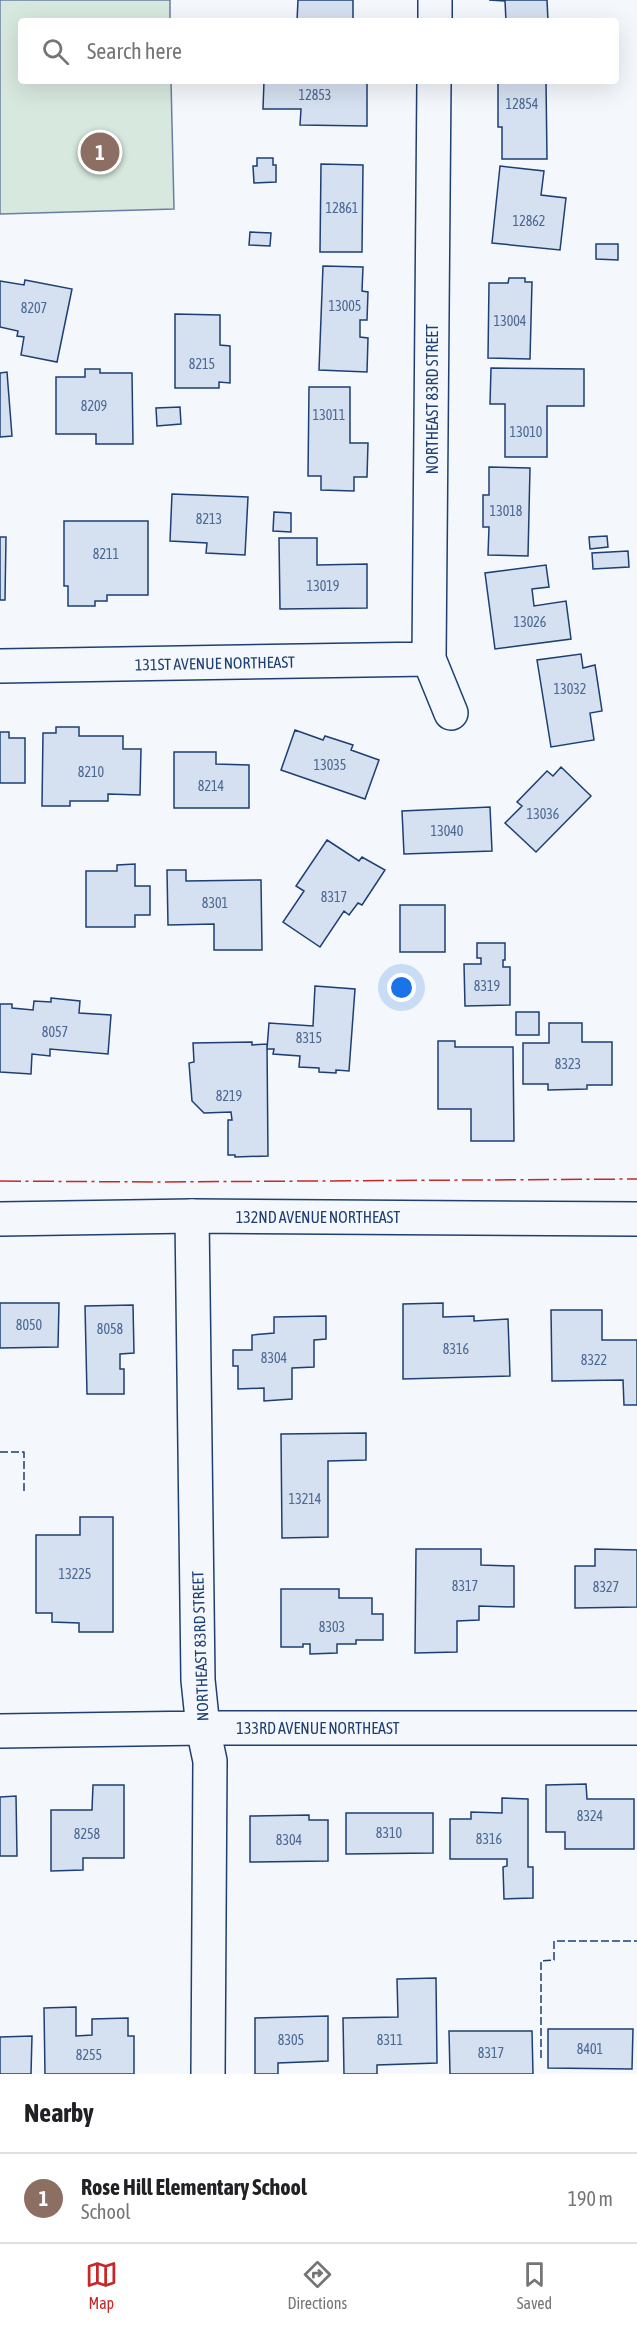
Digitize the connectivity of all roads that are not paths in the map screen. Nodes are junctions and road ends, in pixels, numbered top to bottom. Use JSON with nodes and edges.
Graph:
{"nodes":[{"id":1,"x":435,"y":0,"type":"edge"},
{"id":2,"x":435,"y":18,"type":"edge"},
{"id":3,"x":434,"y":84,"type":"edge"},
{"id":4,"x":429,"y":659,"type":"junction"},
{"id":5,"x":0,"y":666,"type":"edge"},
{"id":6,"x":452,"y":712,"type":"dead end"},
{"id":7,"x":192,"y":1216,"type":"junction"},
{"id":8,"x":0,"y":1219,"type":"edge"},
{"id":9,"x":637,"y":1219,"type":"edge"},
{"id":10,"x":203,"y":1728,"type":"junction"},
{"id":11,"x":637,"y":1728,"type":"edge"},
{"id":12,"x":0,"y":1731,"type":"edge"},
{"id":13,"x":208,"y":2074,"type":"edge"}],
"edges":[{"from":1,"to":2,"type":"street"},
{"from":3,"to":4,"type":"street","name":"NORTHEAST 83RD STREET"},
{"from":4,"to":5,"type":"street","name":"131ST AVENUE NORTHEAST"},
{"from":4,"to":6,"type":"street","name":"NORTHEAST 83RD STREET"},
{"from":7,"to":8,"type":"street","name":"132ND AVENUE NORTHEAST"},
{"from":7,"to":9,"type":"street","name":"132ND AVENUE NORTHEAST"},
{"from":7,"to":10,"type":"street","name":"NORTHEAST 83RD STREET"},
{"from":10,"to":11,"type":"street","name":"133RD AVENUE NORTHEAST"},
{"from":10,"to":12,"type":"street","name":"133RD AVENUE NORTHEAST"},
{"from":10,"to":13,"type":"street","name":"NORTHEAST 83RD STREET"}]}
